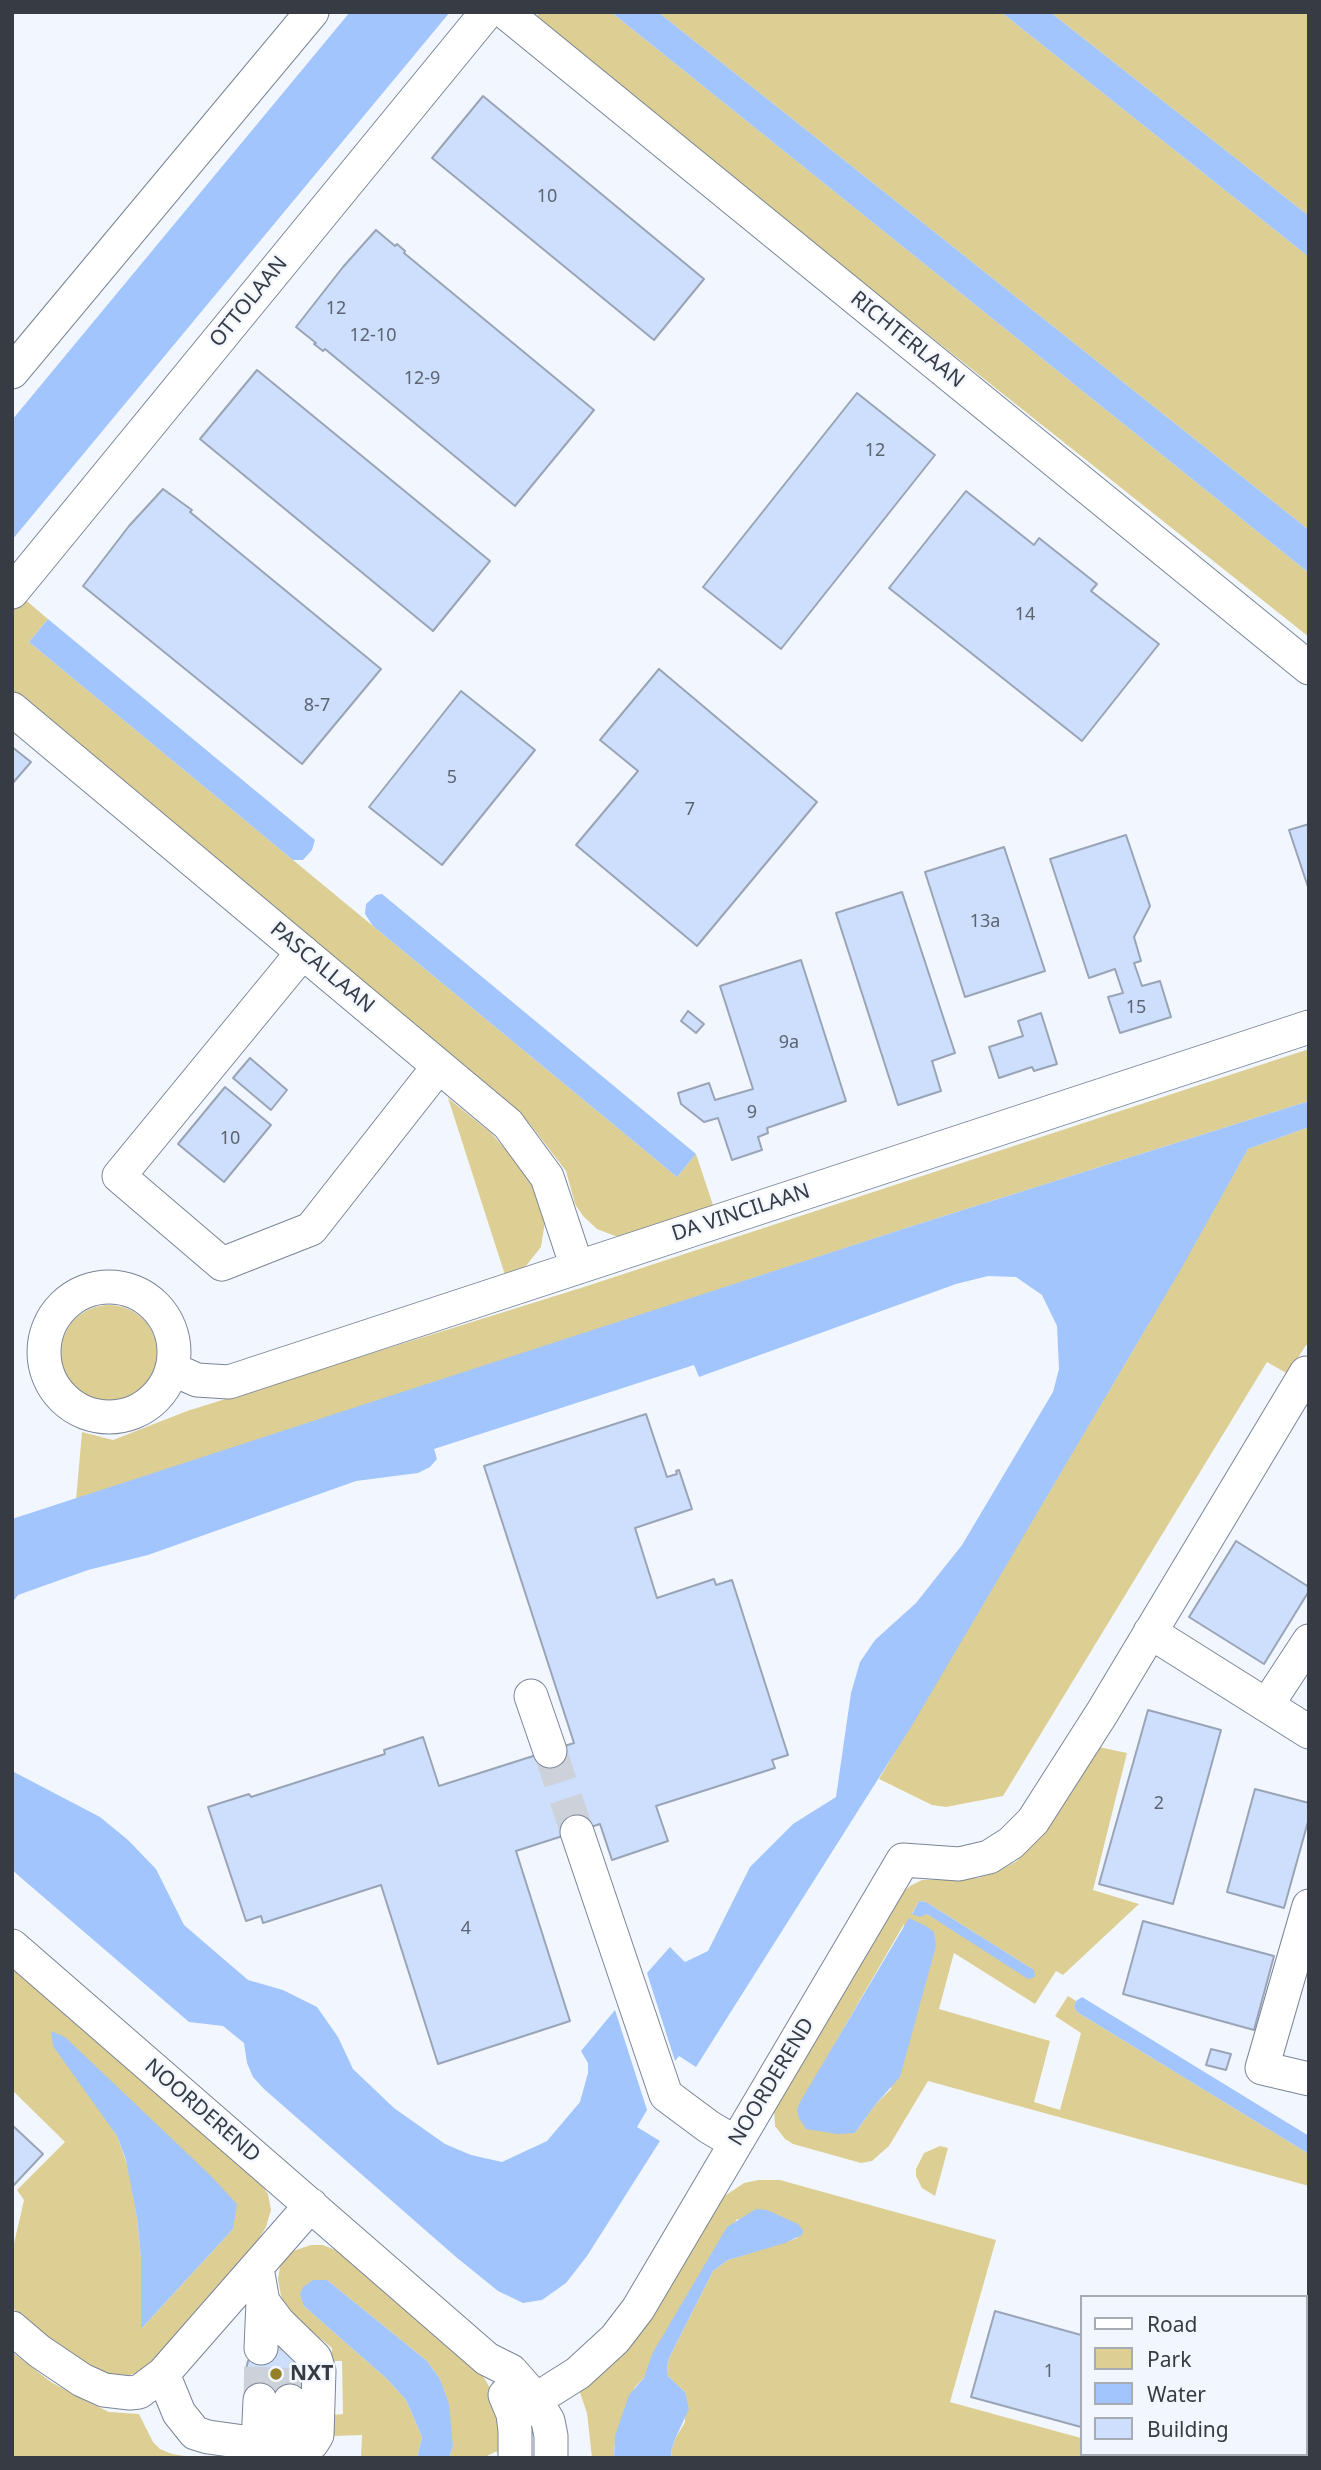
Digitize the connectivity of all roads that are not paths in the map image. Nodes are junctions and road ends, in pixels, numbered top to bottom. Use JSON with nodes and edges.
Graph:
{"nodes":[{"id":1,"x":312,"y":12,"type":"edge"},
{"id":2,"x":486,"y":12,"type":"edge"},
{"id":3,"x":505,"y":12,"type":"edge"},
{"id":4,"x":12,"y":372,"type":"edge"},
{"id":5,"x":12,"y":592,"type":"edge"},
{"id":6,"x":1309,"y":668,"type":"edge"},
{"id":7,"x":12,"y":709,"type":"edge"},
{"id":8,"x":303,"y":952,"type":"junction"},
{"id":9,"x":1309,"y":1027,"type":"edge"},
{"id":10,"x":439,"y":1066,"type":"junction"},
{"id":11,"x":577,"y":1267,"type":"junction"},
{"id":12,"x":172,"y":1369,"type":"dead end"},
{"id":13,"x":1306,"y":1373,"type":"dead end"},
{"id":14,"x":1150,"y":1632,"type":"junction"},
{"id":15,"x":1309,"y":1641,"type":"edge"},
{"id":16,"x":531,"y":1696,"type":"dead end"},
{"id":17,"x":1267,"y":1705,"type":"junction"},
{"id":18,"x":1309,"y":1732,"type":"edge"},
{"id":19,"x":550,"y":1751,"type":"tunnel mouth"},
{"id":20,"x":577,"y":1832,"type":"tunnel mouth"},
{"id":21,"x":1309,"y":1906,"type":"edge"},
{"id":22,"x":12,"y":1946,"type":"edge"},
{"id":23,"x":1309,"y":2079,"type":"edge"},
{"id":24,"x":736,"y":2143,"type":"junction"},
{"id":25,"x":311,"y":2205,"type":"junction"},
{"id":26,"x":257,"y":2268,"type":"junction"},
{"id":27,"x":12,"y":2328,"type":"edge"},
{"id":28,"x":163,"y":2374,"type":"junction"},
{"id":29,"x":275,"y":2401,"type":"tunnel mouth"},
{"id":30,"x":524,"y":2407,"type":"junction"},
{"id":31,"x":273,"y":2446,"type":"junction"},
{"id":32,"x":514,"y":2458,"type":"edge"},
{"id":33,"x":551,"y":2458,"type":"edge"}],
"edges":[{"from":1,"to":4,"type":"street"},
{"from":2,"to":5,"type":"street","name":"OTTOLAAN"},
{"from":3,"to":6,"type":"street","name":"RICHTERLAAN"},
{"from":7,"to":8,"type":"street","name":"PASCALLAAN"},
{"from":8,"to":10,"type":"street","name":"PASCALLAAN"},
{"from":8,"to":10,"type":"street"},
{"from":9,"to":11,"type":"street","name":"DA VINCILAAN"},
{"from":10,"to":11,"type":"street","name":"PASCALLAAN"},
{"from":11,"to":12,"type":"street","name":"DA VINCILAAN"},
{"from":13,"to":14,"type":"street"},
{"from":14,"to":17,"type":"street"},
{"from":14,"to":24,"type":"street","name":"NOORDEREND"},
{"from":15,"to":17,"type":"street"},
{"from":16,"to":19,"type":"street"},
{"from":17,"to":18,"type":"street"},
{"from":20,"to":24,"type":"street"},
{"from":21,"to":23,"type":"street"},
{"from":22,"to":25,"type":"street","name":"NOORDEREND"},
{"from":24,"to":30,"type":"street","name":"NOORDEREND"},
{"from":25,"to":26,"type":"street"},
{"from":25,"to":30,"type":"street","name":"NOORDEREND"},
{"from":26,"to":28,"type":"street"},
{"from":26,"to":31,"type":"street"},
{"from":27,"to":28,"type":"street"},
{"from":28,"to":31,"type":"street"},
{"from":29,"to":31,"type":"street"},
{"from":30,"to":32,"type":"street"},
{"from":30,"to":33,"type":"street","name":"NOORDEREND"}]}
